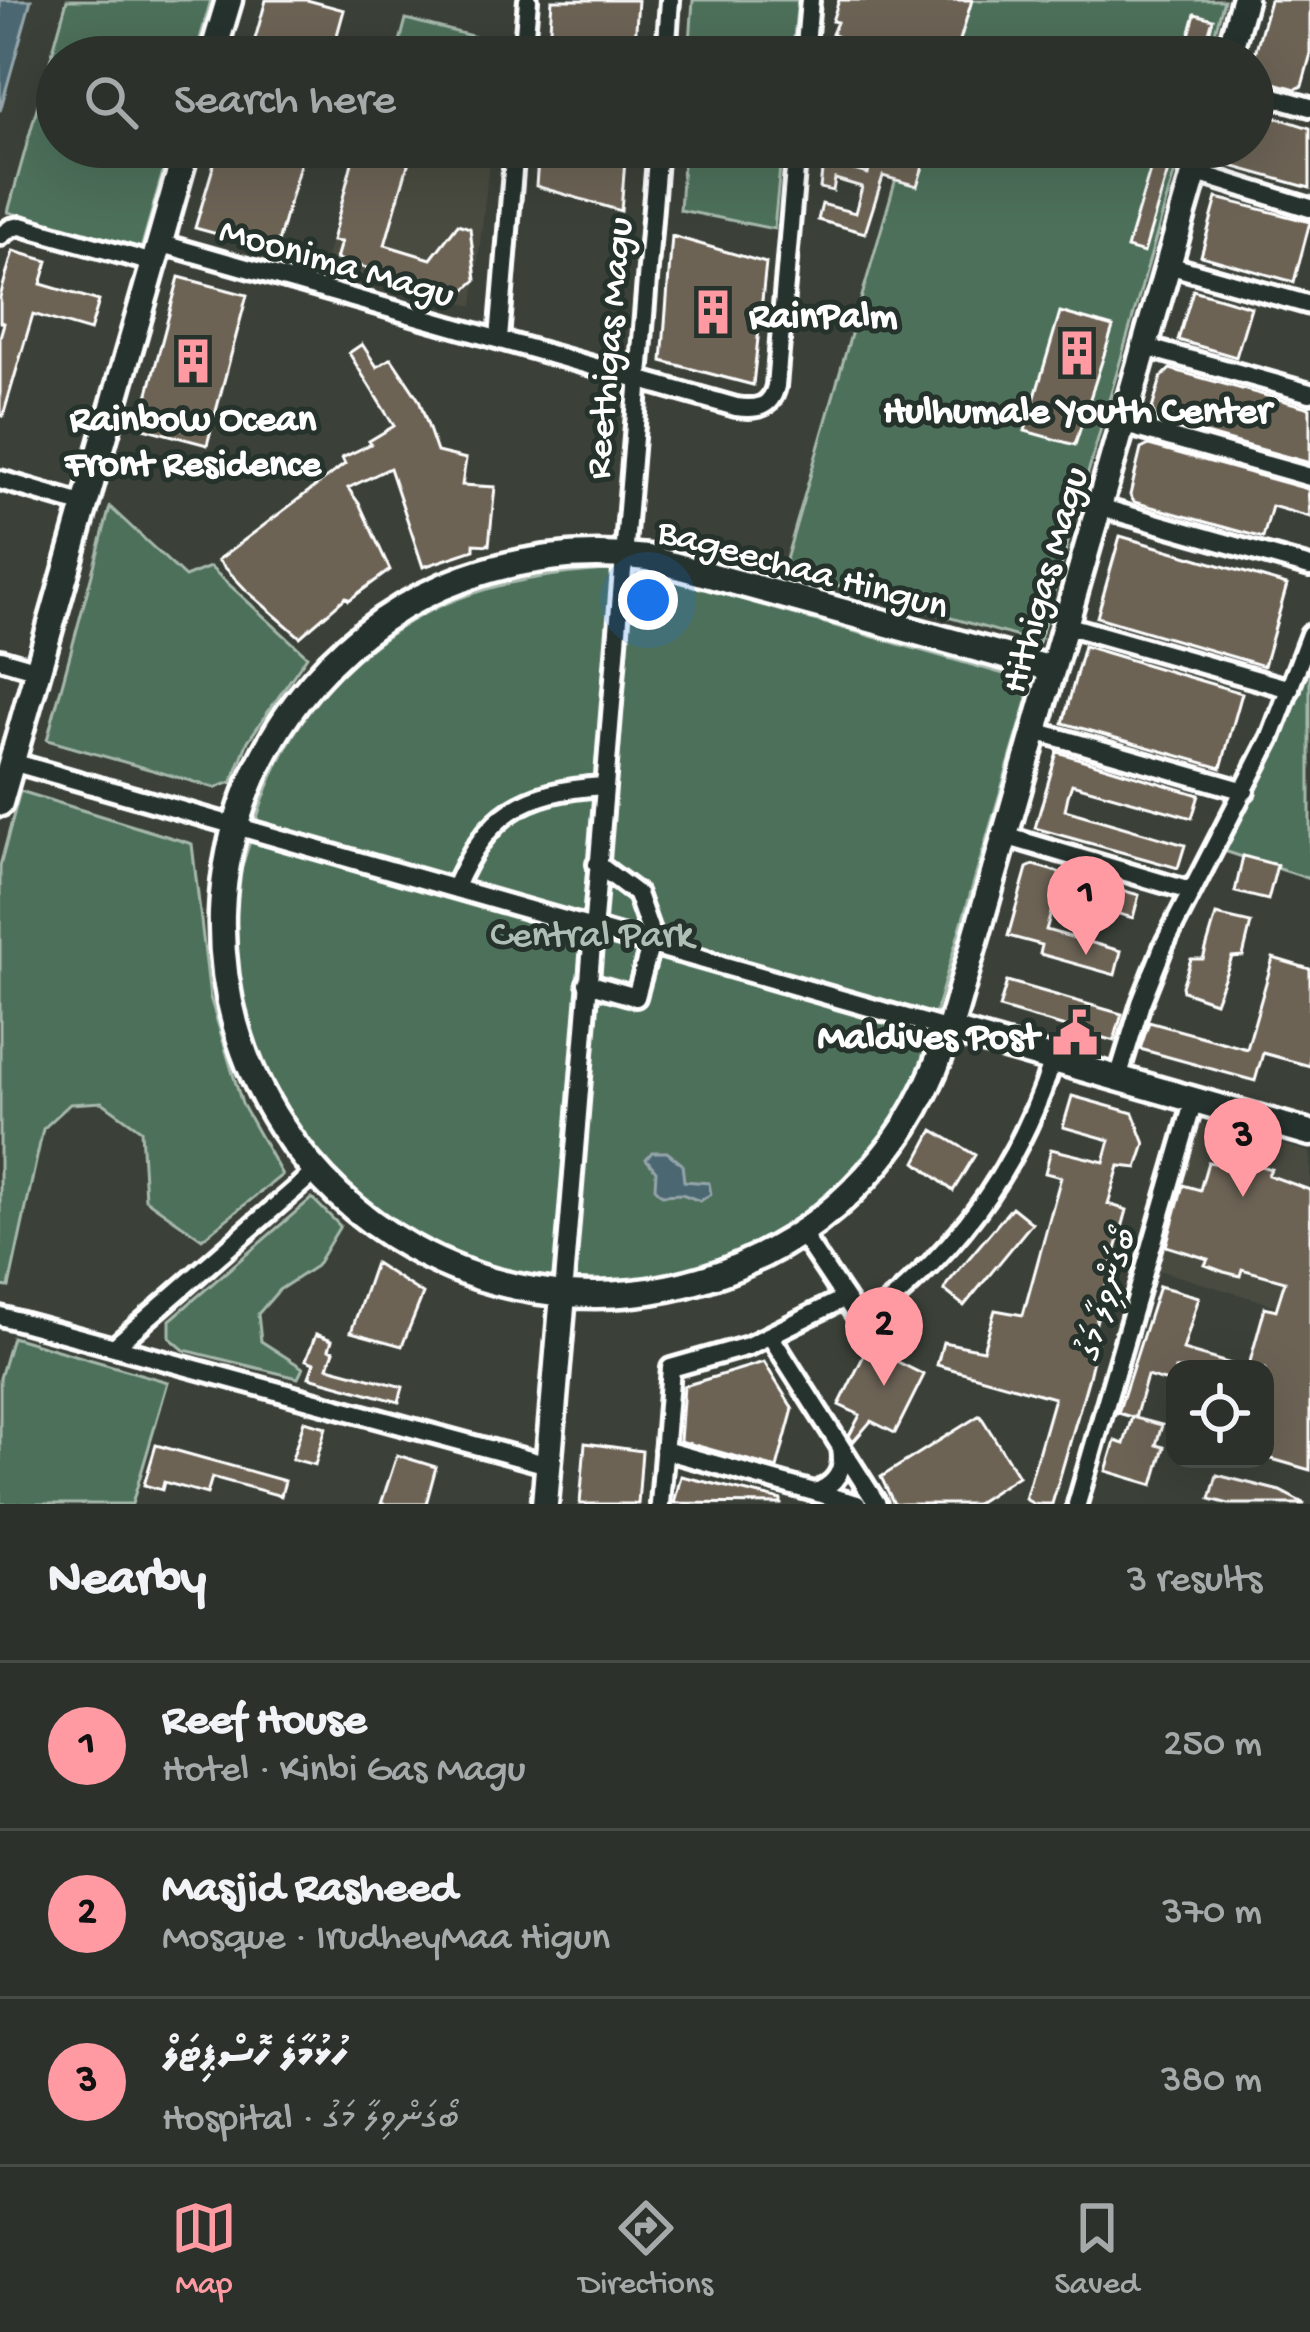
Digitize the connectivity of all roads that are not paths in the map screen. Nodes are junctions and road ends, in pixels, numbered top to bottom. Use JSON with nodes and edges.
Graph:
{"nodes":[{"id":1,"x":229,"y":0,"type":"edge"},
{"id":2,"x":528,"y":0,"type":"edge"},
{"id":3,"x":670,"y":0,"type":"edge"},
{"id":4,"x":810,"y":0,"type":"edge"},
{"id":5,"x":1244,"y":0,"type":"edge"},
{"id":6,"x":218,"y":36,"type":"edge"},
{"id":7,"x":525,"y":36,"type":"edge"},
{"id":8,"x":667,"y":36,"type":"edge"},
{"id":9,"x":807,"y":36,"type":"edge"},
{"id":10,"x":1234,"y":36,"type":"edge"},
{"id":11,"x":1274,"y":97,"type":"edge"},
{"id":12,"x":1310,"y":106,"type":"edge"},
{"id":13,"x":181,"y":168,"type":"edge"},
{"id":14,"x":513,"y":168,"type":"edge"},
{"id":15,"x":656,"y":168,"type":"edge"},
{"id":16,"x":795,"y":168,"type":"edge"},
{"id":17,"x":1195,"y":168,"type":"edge"},
{"id":18,"x":1194,"y":172,"type":"junction"},
{"id":19,"x":1310,"y":208,"type":"edge"},
{"id":20,"x":0,"y":236,"type":"edge"},
{"id":21,"x":156,"y":253,"type":"junction"},
{"id":22,"x":1168,"y":265,"type":"junction"},
{"id":23,"x":1310,"y":305,"type":"edge"},
{"id":24,"x":499,"y":339,"type":"junction"},
{"id":25,"x":1145,"y":347,"type":"junction"},
{"id":26,"x":639,"y":378,"type":"junction"},
{"id":27,"x":1310,"y":393,"type":"edge"},
{"id":28,"x":1123,"y":424,"type":"junction"},
{"id":29,"x":1310,"y":477,"type":"edge"},
{"id":30,"x":0,"y":480,"type":"edge"},
{"id":31,"x":85,"y":505,"type":"junction"},
{"id":32,"x":1099,"y":507,"type":"junction"},
{"id":33,"x":624,"y":555,"type":"junction"},
{"id":34,"x":1310,"y":567,"type":"edge"},
{"id":35,"x":1065,"y":625,"type":"junction"},
{"id":36,"x":1310,"y":634,"type":"edge"},
{"id":37,"x":0,"y":659,"type":"edge"},
{"id":38,"x":38,"y":670,"type":"junction"},
{"id":39,"x":1052,"y":670,"type":"junction"},
{"id":40,"x":1290,"y":689,"type":"junction"},
{"id":41,"x":1035,"y":730,"type":"junction"},
{"id":42,"x":12,"y":762,"type":"junction"},
{"id":43,"x":603,"y":786,"type":"junction"},
{"id":44,"x":1245,"y":790,"type":"junction"},
{"id":45,"x":0,"y":803,"type":"edge"},
{"id":46,"x":236,"y":824,"type":"junction"},
{"id":47,"x":1005,"y":836,"type":"junction"},
{"id":48,"x":597,"y":864,"type":"junction"},
{"id":49,"x":455,"y":887,"type":"junction"},
{"id":50,"x":1190,"y":891,"type":"junction"},
{"id":51,"x":592,"y":927,"type":"junction"},
{"id":52,"x":651,"y":944,"type":"junction"},
{"id":53,"x":587,"y":983,"type":"junction"},
{"id":54,"x":949,"y":1030,"type":"junction"},
{"id":55,"x":1053,"y":1060,"type":"junction"},
{"id":56,"x":1118,"y":1078,"type":"junction"},
{"id":57,"x":1194,"y":1100,"type":"junction"},
{"id":58,"x":1310,"y":1133,"type":"edge"},
{"id":59,"x":315,"y":1172,"type":"junction"},
{"id":60,"x":801,"y":1233,"type":"junction"},
{"id":61,"x":562,"y":1295,"type":"junction"},
{"id":62,"x":843,"y":1299,"type":"junction"},
{"id":63,"x":0,"y":1316,"type":"edge"},
{"id":64,"x":771,"y":1337,"type":"junction"},
{"id":65,"x":114,"y":1347,"type":"junction"},
{"id":66,"x":840,"y":1445,"type":"junction"},
{"id":67,"x":664,"y":1450,"type":"junction"},
{"id":68,"x":548,"y":1465,"type":"junction"},
{"id":69,"x":814,"y":1492,"type":"junction"},
{"id":70,"x":545,"y":1504,"type":"edge"},
{"id":71,"x":660,"y":1504,"type":"edge"},
{"id":72,"x":856,"y":1504,"type":"edge"},
{"id":73,"x":877,"y":1504,"type":"edge"},
{"id":74,"x":1077,"y":1504,"type":"edge"}],
"edges":[{"from":1,"to":6,"type":"street"},
{"from":2,"to":7,"type":"street"},
{"from":3,"to":8,"type":"street"},
{"from":4,"to":9,"type":"street"},
{"from":5,"to":10,"type":"street"},
{"from":11,"to":12,"type":"street"},
{"from":13,"to":21,"type":"street"},
{"from":14,"to":24,"type":"street","name":"Moonima Magu"},
{"from":15,"to":26,"type":"street","name":"Reethigas Magu"},
{"from":16,"to":26,"type":"street","name":"Moonima Magu"},
{"from":17,"to":18,"type":"street","name":"Hithigas Magu"},
{"from":18,"to":19,"type":"street"},
{"from":18,"to":22,"type":"street","name":"Hithigas Magu"},
{"from":20,"to":21,"type":"street","name":"Moonima Magu"},
{"from":21,"to":24,"type":"street","name":"Moonima Magu"},
{"from":21,"to":31,"type":"street"},
{"from":22,"to":23,"type":"street"},
{"from":22,"to":25,"type":"street","name":"Hithigas Magu"},
{"from":24,"to":26,"type":"street","name":"Moonima Magu"},
{"from":25,"to":27,"type":"street"},
{"from":25,"to":28,"type":"street","name":"Hithigas Magu"},
{"from":26,"to":33,"type":"street","name":"Reethigas Magu"},
{"from":28,"to":29,"type":"street"},
{"from":28,"to":32,"type":"street","name":"Hithigas Magu"},
{"from":30,"to":31,"type":"street"},
{"from":31,"to":38,"type":"street"},
{"from":32,"to":34,"type":"street"},
{"from":32,"to":35,"type":"street","name":"Hithigas Magu"},
{"from":33,"to":39,"type":"street","name":"Bageechaa Hingun"},
{"from":33,"to":43,"type":"street","name":"Reethigas Magu"},
{"from":33,"to":46,"type":"street","name":"Bageechaa Hingun"},
{"from":35,"to":39,"type":"street","name":"Hithigas Magu"},
{"from":35,"to":40,"type":"street"},
{"from":36,"to":40,"type":"street"},
{"from":37,"to":38,"type":"street"},
{"from":38,"to":42,"type":"street"},
{"from":39,"to":41,"type":"street","name":"Hithigas Magu"},
{"from":40,"to":44,"type":"street"},
{"from":41,"to":44,"type":"street"},
{"from":41,"to":47,"type":"street","name":"Hithigas Magu"},
{"from":42,"to":45,"type":"street"},
{"from":42,"to":46,"type":"street"},
{"from":43,"to":48,"type":"street","name":"Reethigas Magu"},
{"from":43,"to":49,"type":"street"},
{"from":44,"to":50,"type":"street"},
{"from":46,"to":49,"type":"street"},
{"from":46,"to":59,"type":"street","name":"Bageechaa Hingun"},
{"from":47,"to":50,"type":"street"},
{"from":47,"to":54,"type":"street","name":"Hithigas Magu"},
{"from":48,"to":51,"type":"street","name":"Reethigas Magu"},
{"from":48,"to":52,"type":"street"},
{"from":49,"to":51,"type":"street"},
{"from":50,"to":56,"type":"street"},
{"from":51,"to":52,"type":"street"},
{"from":51,"to":53,"type":"street","name":"Reethigas Magu"},
{"from":52,"to":53,"type":"street"},
{"from":52,"to":54,"type":"street"},
{"from":53,"to":61,"type":"street","name":"Reethigas Magu"},
{"from":54,"to":55,"type":"street"},
{"from":54,"to":60,"type":"street","name":"Bageechaa Hingun"},
{"from":55,"to":56,"type":"street"},
{"from":55,"to":62,"type":"street"},
{"from":56,"to":57,"type":"street"},
{"from":57,"to":58,"type":"street"},
{"from":57,"to":74,"type":"street","name":"ބޯގަންވިލާ މަގު"},
{"from":59,"to":61,"type":"street","name":"Bageechaa Hingun"},
{"from":59,"to":65,"type":"street"},
{"from":60,"to":61,"type":"street","name":"Bageechaa Hingun"},
{"from":60,"to":62,"type":"street"},
{"from":61,"to":68,"type":"street"},
{"from":62,"to":64,"type":"street"},
{"from":63,"to":65,"type":"street"},
{"from":64,"to":66,"type":"street"},
{"from":64,"to":67,"type":"street"},
{"from":65,"to":68,"type":"street"},
{"from":66,"to":69,"type":"street"},
{"from":66,"to":73,"type":"street"},
{"from":67,"to":69,"type":"street"},
{"from":67,"to":71,"type":"street"},
{"from":68,"to":70,"type":"street"},
{"from":69,"to":72,"type":"street"}]}
